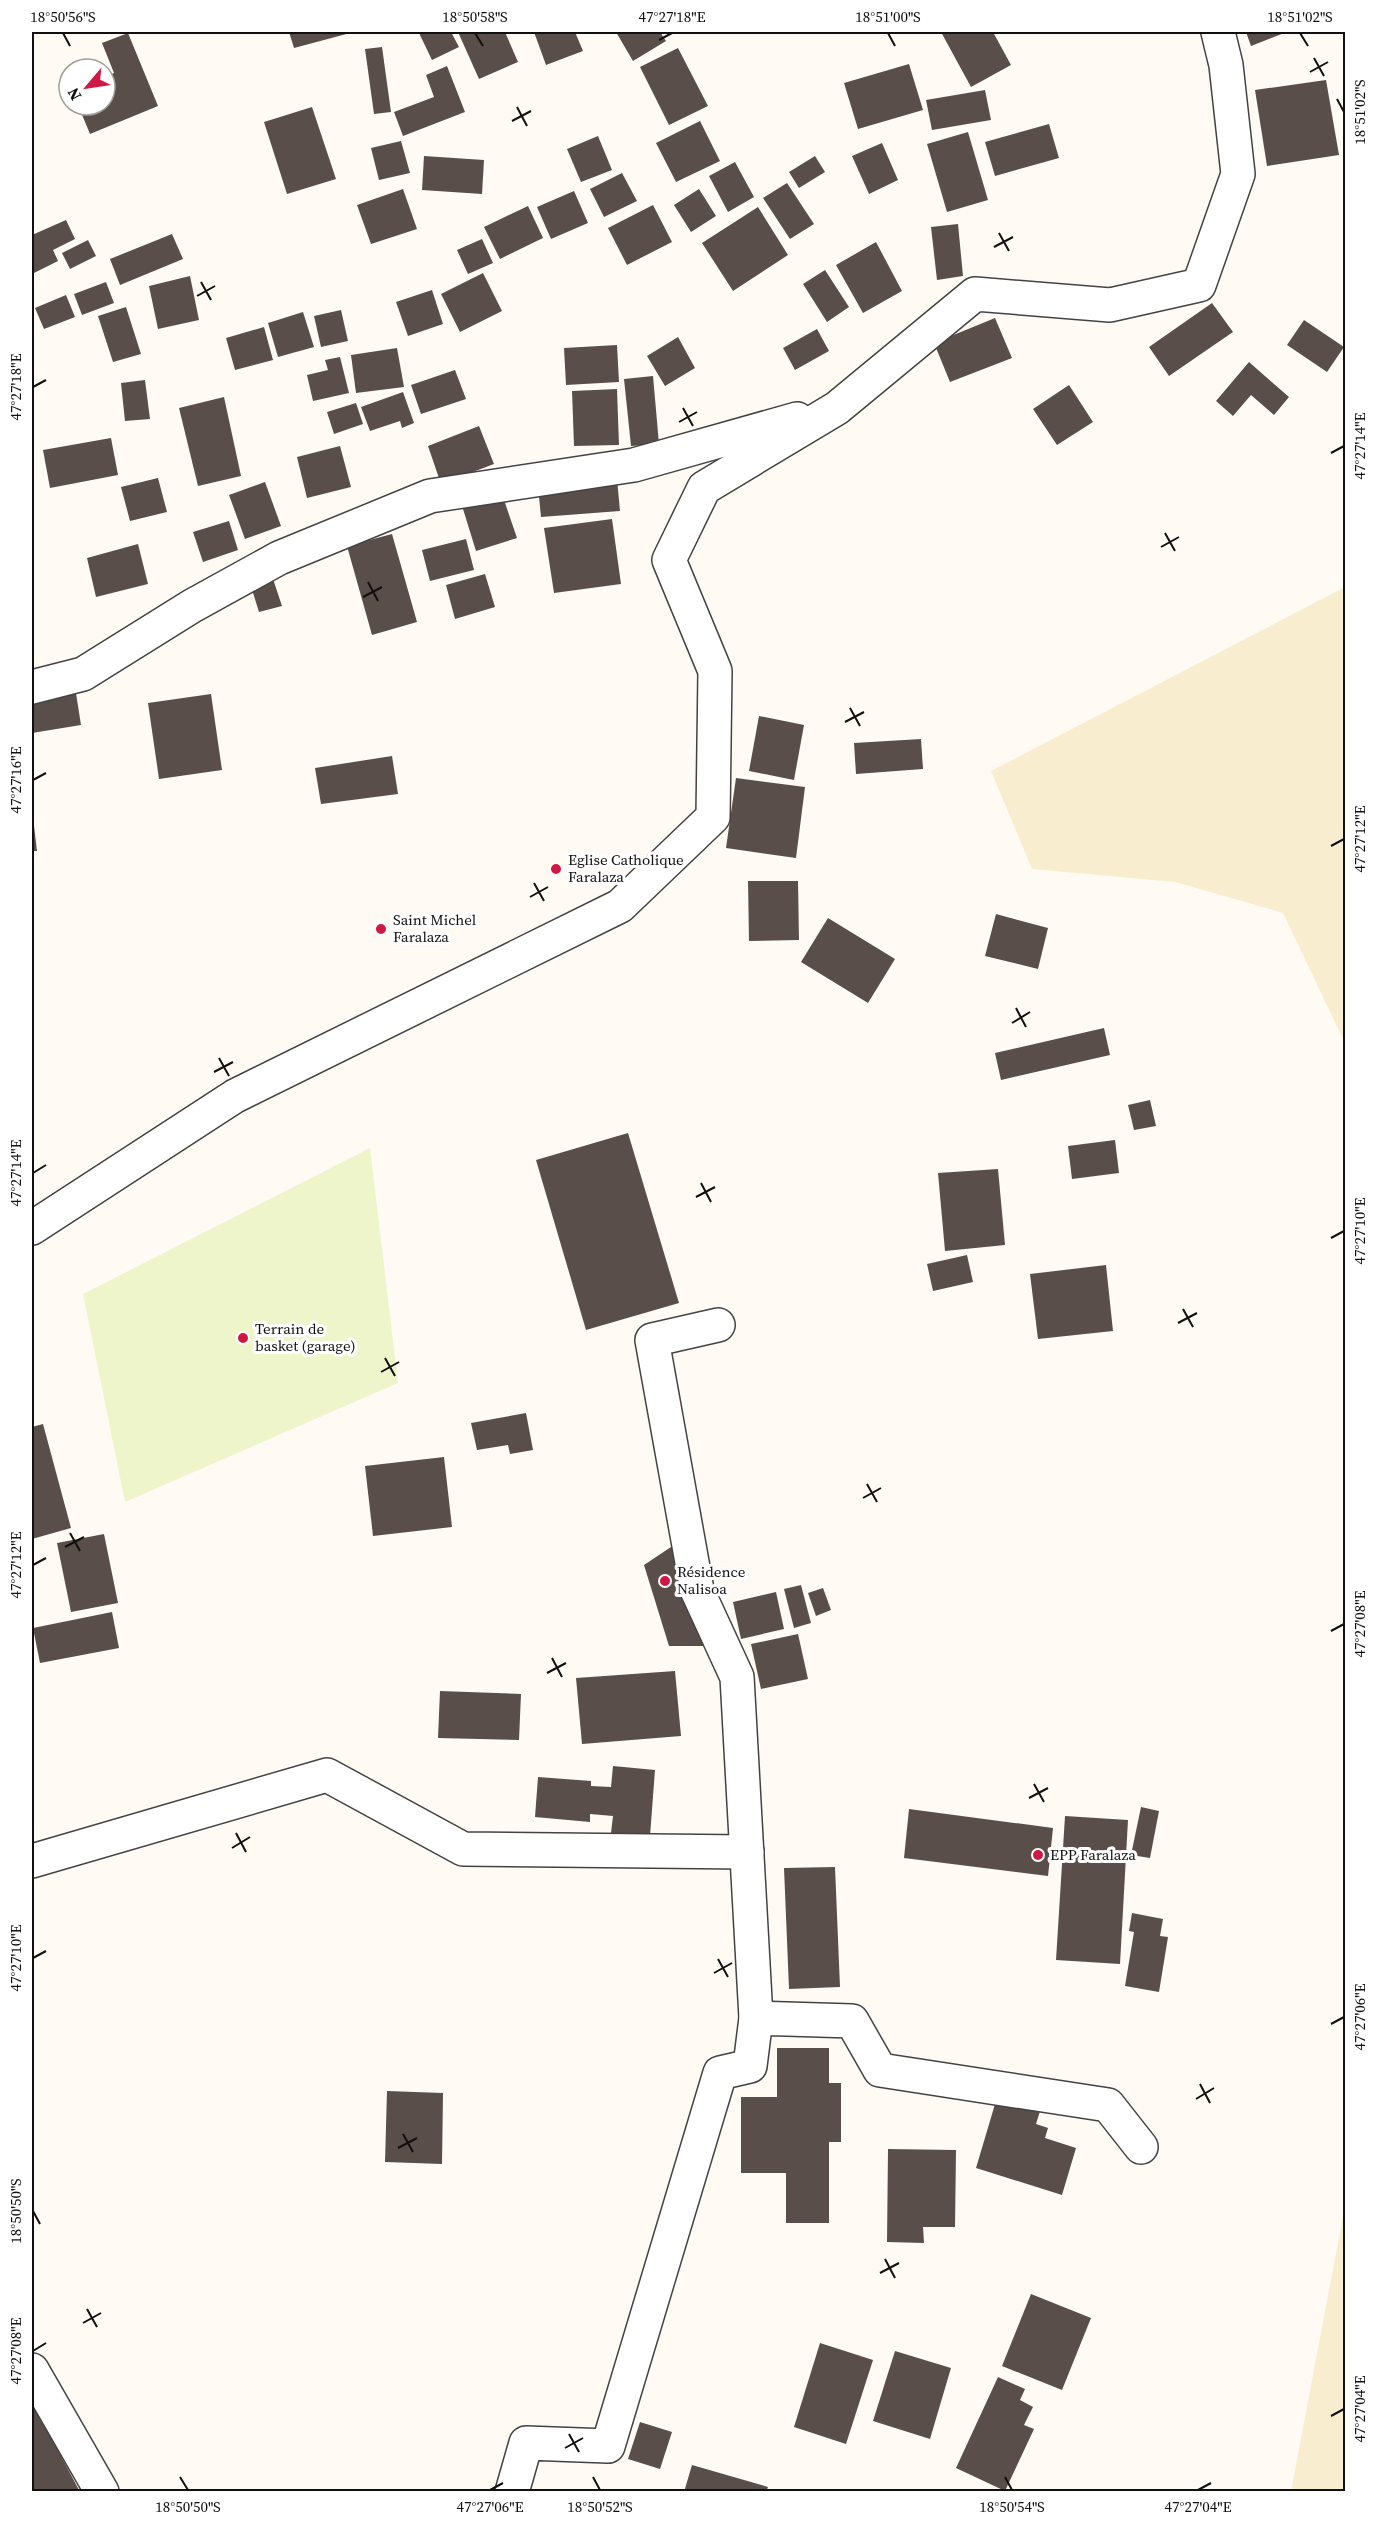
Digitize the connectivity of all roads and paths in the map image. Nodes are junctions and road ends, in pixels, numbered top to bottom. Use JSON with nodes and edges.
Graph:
{"nodes":[{"id":1,"x":1218,"y":32,"type":"edge"},
{"id":2,"x":837,"y":408,"type":"junction"},
{"id":3,"x":32,"y":687,"type":"edge"},
{"id":4,"x":32,"y":1227,"type":"edge"},
{"id":5,"x":718,"y":1325,"type":"dead end"},
{"id":6,"x":747,"y":1852,"type":"junction"},
{"id":7,"x":32,"y":1861,"type":"edge"},
{"id":8,"x":756,"y":2018,"type":"junction"},
{"id":9,"x":1141,"y":2147,"type":"dead end"},
{"id":10,"x":32,"y":2370,"type":"edge"},
{"id":11,"x":102,"y":2492,"type":"edge"},
{"id":12,"x":513,"y":2492,"type":"edge"}],
"edges":[{"from":1,"to":2,"type":"street"},
{"from":2,"to":3,"type":"street"},
{"from":2,"to":4,"type":"street"},
{"from":5,"to":6,"type":"street"},
{"from":6,"to":7,"type":"street"},
{"from":6,"to":8,"type":"street"},
{"from":8,"to":9,"type":"street"},
{"from":8,"to":12,"type":"street"},
{"from":10,"to":11,"type":"street"}]}
